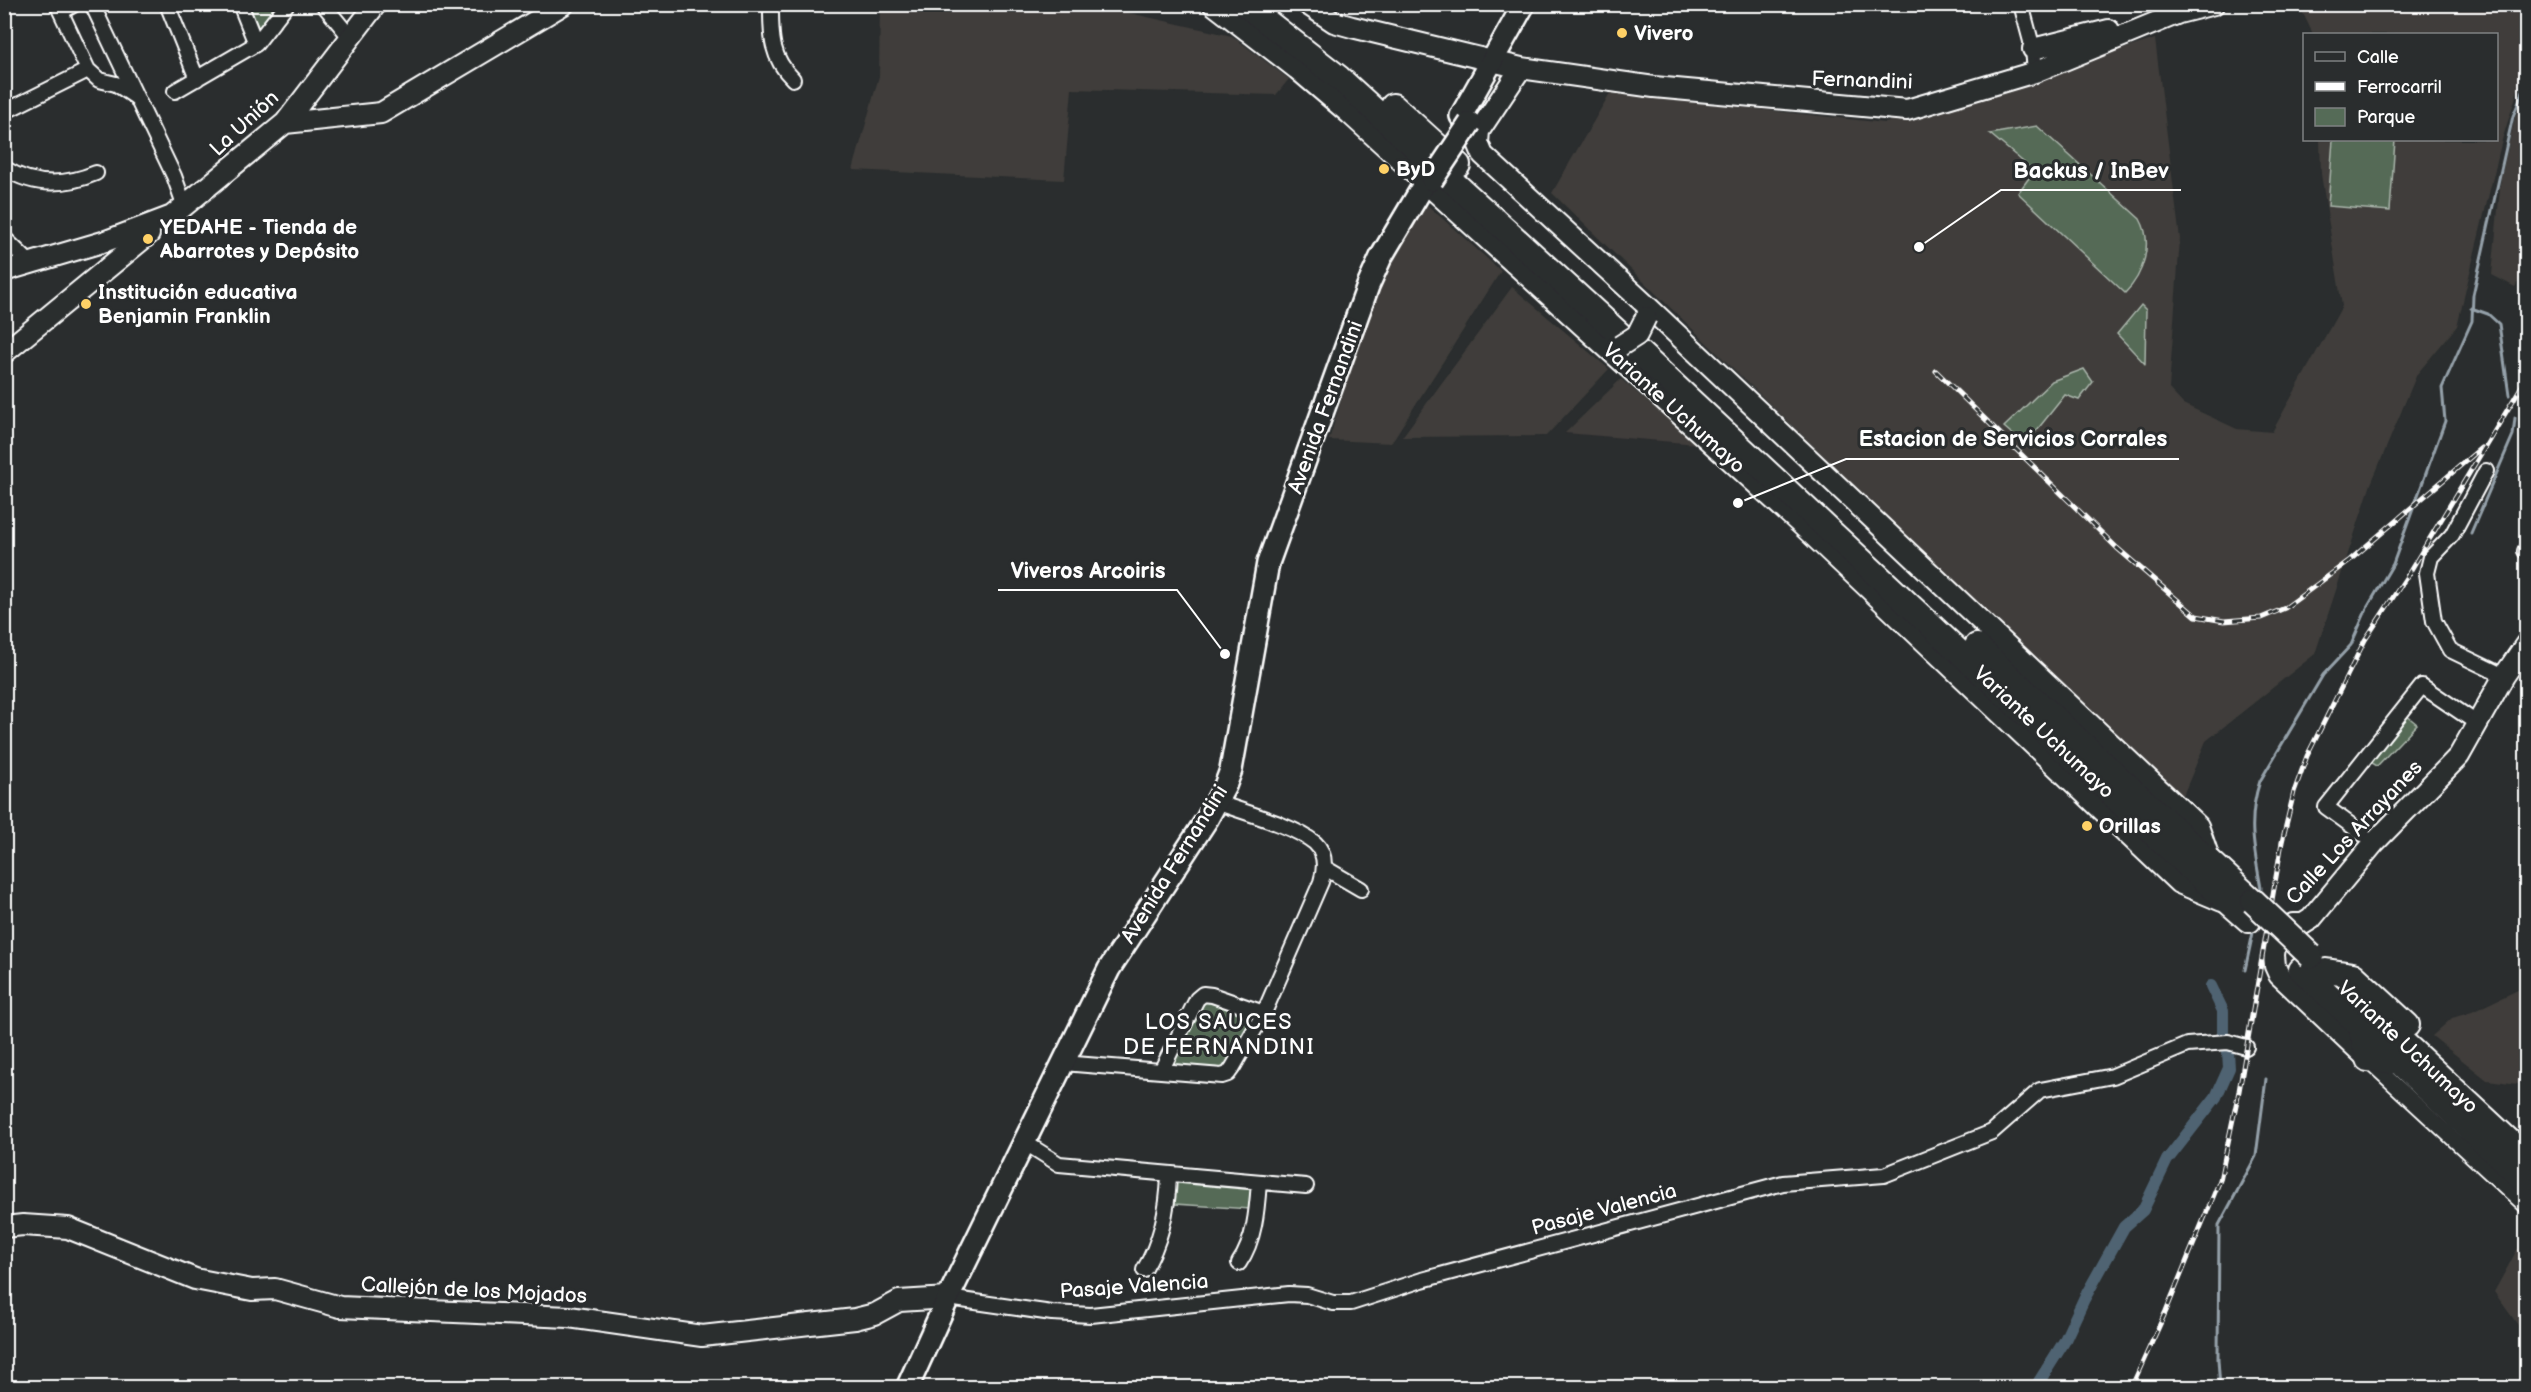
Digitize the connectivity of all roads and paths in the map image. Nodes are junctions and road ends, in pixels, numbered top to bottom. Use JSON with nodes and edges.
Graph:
{"nodes":[{"id":1,"x":75,"y":4,"type":"edge"},
{"id":2,"x":92,"y":4,"type":"edge"},
{"id":3,"x":166,"y":4,"type":"edge"},
{"id":4,"x":240,"y":4,"type":"edge"},
{"id":5,"x":287,"y":4,"type":"edge"},
{"id":6,"x":323,"y":4,"type":"edge"},
{"id":7,"x":376,"y":4,"type":"edge"},
{"id":8,"x":564,"y":4,"type":"edge"},
{"id":9,"x":771,"y":4,"type":"edge"},
{"id":10,"x":1195,"y":4,"type":"edge"},
{"id":11,"x":1244,"y":4,"type":"edge"},
{"id":12,"x":1268,"y":4,"type":"edge"},
{"id":13,"x":1307,"y":4,"type":"edge"},
{"id":14,"x":1524,"y":4,"type":"edge"},
{"id":15,"x":2021,"y":4,"type":"edge"},
{"id":16,"x":2214,"y":4,"type":"edge"},
{"id":17,"x":1217,"y":6,"type":"edge"},
{"id":18,"x":59,"y":8,"type":"edge"},
{"id":19,"x":2179,"y":13,"type":"junction"},
{"id":20,"x":350,"y":37,"type":"junction"},
{"id":21,"x":256,"y":44,"type":"junction"},
{"id":22,"x":2033,"y":49,"type":"junction"},
{"id":23,"x":1506,"y":64,"type":"junction"},
{"id":24,"x":88,"y":70,"type":"junction"},
{"id":25,"x":2035,"y":72,"type":"junction"},
{"id":26,"x":197,"y":79,"type":"junction"},
{"id":27,"x":793,"y":79,"type":"dead end"},
{"id":28,"x":175,"y":91,"type":"dead end"},
{"id":29,"x":137,"y":98,"type":"junction"},
{"id":30,"x":4,"y":112,"type":"edge"},
{"id":31,"x":285,"y":123,"type":"junction"},
{"id":32,"x":4,"y":168,"type":"edge"},
{"id":33,"x":96,"y":173,"type":"dead end"},
{"id":34,"x":1427,"y":179,"type":"junction"},
{"id":35,"x":184,"y":207,"type":"junction"},
{"id":36,"x":148,"y":226,"type":"junction"},
{"id":37,"x":4,"y":238,"type":"edge"},
{"id":38,"x":31,"y":264,"type":"junction"},
{"id":39,"x":4,"y":271,"type":"edge"},
{"id":40,"x":1646,"y":310,"type":"junction"},
{"id":41,"x":1613,"y":346,"type":"junction"},
{"id":42,"x":4,"y":353,"type":"edge"},
{"id":43,"x":2486,"y":471,"type":"dead end"},
{"id":44,"x":2526,"y":644,"type":"edge"},
{"id":45,"x":2504,"y":676,"type":"junction"},
{"id":46,"x":2478,"y":724,"type":"junction"},
{"id":47,"x":1216,"y":802,"type":"junction"},
{"id":48,"x":2362,"y":834,"type":"dead end"},
{"id":49,"x":2211,"y":863,"type":"junction"},
{"id":50,"x":1325,"y":868,"type":"junction"},
{"id":51,"x":1361,"y":889,"type":"dead end"},
{"id":52,"x":2244,"y":908,"type":"junction"},
{"id":53,"x":2304,"y":968,"type":"junction"},
{"id":54,"x":1264,"y":1013,"type":"junction"},
{"id":55,"x":2359,"y":1023,"type":"junction"},
{"id":56,"x":2246,"y":1047,"type":"dead end"},
{"id":57,"x":2368,"y":1059,"type":"junction"},
{"id":58,"x":2399,"y":1062,"type":"junction"},
{"id":59,"x":1063,"y":1063,"type":"junction"},
{"id":60,"x":1161,"y":1071,"type":"junction"},
{"id":61,"x":2526,"y":1137,"type":"edge"},
{"id":62,"x":1024,"y":1142,"type":"junction"},
{"id":63,"x":2526,"y":1157,"type":"edge"},
{"id":64,"x":1169,"y":1175,"type":"junction"},
{"id":65,"x":1259,"y":1182,"type":"junction"},
{"id":66,"x":2526,"y":1182,"type":"edge"},
{"id":67,"x":1306,"y":1186,"type":"dead end"},
{"id":68,"x":2526,"y":1206,"type":"edge"},
{"id":69,"x":4,"y":1227,"type":"edge"},
{"id":70,"x":1239,"y":1263,"type":"dead end"},
{"id":71,"x":1144,"y":1270,"type":"dead end"},
{"id":72,"x":948,"y":1298,"type":"junction"},
{"id":73,"x":907,"y":1388,"type":"edge"}],
"edges":[{"from":1,"to":18,"type":"street"},
{"from":2,"to":29,"type":"street"},
{"from":3,"to":26,"type":"street"},
{"from":4,"to":21,"type":"street"},
{"from":5,"to":21,"type":"street"},
{"from":6,"to":20,"type":"street"},
{"from":7,"to":20,"type":"main road","name":"La Unión"},
{"from":8,"to":31,"type":"main road"},
{"from":9,"to":27,"type":"street"},
{"from":10,"to":17,"type":"main road"},
{"from":11,"to":52,"type":"highway","name":"Variante Uchumayo"},
{"from":12,"to":49,"type":"highway","name":"Variante Uchumayo"},
{"from":13,"to":23,"type":"main road"},
{"from":14,"to":23,"type":"main road"},
{"from":15,"to":22,"type":"street"},
{"from":16,"to":19,"type":"main road","name":"Fernandini"},
{"from":17,"to":34,"type":"main road","name":"Variante Uchumayo"},
{"from":18,"to":24,"type":"street"},
{"from":19,"to":22,"type":"main road"},
{"from":19,"to":25,"type":"main road","name":"Fernandini"},
{"from":20,"to":31,"type":"main road","name":"La Unión"},
{"from":21,"to":26,"type":"street"},
{"from":22,"to":25,"type":"street"},
{"from":23,"to":25,"type":"main road","name":"Fernandini"},
{"from":23,"to":34,"type":"main road","name":"Avenida Fernandini","bridge":true},
{"from":23,"to":40,"type":"main road","name":"Variante Uchumayo"},
{"from":24,"to":29,"type":"street"},
{"from":24,"to":30,"type":"street"},
{"from":26,"to":28,"type":"street"},
{"from":29,"to":35,"type":"street"},
{"from":31,"to":35,"type":"main road","name":"La Unión"},
{"from":32,"to":33,"type":"street"},
{"from":34,"to":41,"type":"main road","name":"Variante Uchumayo"},
{"from":34,"to":47,"type":"main road","name":"Avenida Fernandini"},
{"from":35,"to":36,"type":"main road","name":"La Unión"},
{"from":36,"to":38,"type":"main road","name":"La Unión"},
{"from":36,"to":42,"type":"main road"},
{"from":37,"to":38,"type":"street"},
{"from":38,"to":39,"type":"main road","name":"La Unión"},
{"from":40,"to":41,"type":"main road","bridge":true},
{"from":40,"to":49,"type":"main road","name":"Variante Uchumayo"},
{"from":41,"to":52,"type":"main road","name":"Variante Uchumayo"},
{"from":43,"to":45,"type":"street"},
{"from":44,"to":45,"type":"main road","name":"Calle Los Arrayanes"},
{"from":45,"to":46,"type":"main road","name":"Calle Los Arrayanes"},
{"from":46,"to":48,"type":"street"},
{"from":46,"to":53,"type":"main road","name":"Calle Los Arrayanes"},
{"from":47,"to":50,"type":"street"},
{"from":47,"to":59,"type":"main road","name":"Avenida Fernandini"},
{"from":49,"to":52,"type":"highway","name":"Variante Uchumayo"},
{"from":50,"to":51,"type":"street"},
{"from":50,"to":54,"type":"street"},
{"from":52,"to":53,"type":"highway","name":"Variante Uchumayo","bridge":true},
{"from":53,"to":55,"type":"highway","name":"Variante Uchumayo"},
{"from":53,"to":57,"type":"main road"},
{"from":53,"to":61,"type":"highway"},
{"from":53,"to":63,"type":"highway","name":"Variante Uchumayo"},
{"from":54,"to":60,"type":"street"},
{"from":54,"to":60,"type":"street"},
{"from":55,"to":57,"type":"highway"},
{"from":55,"to":58,"type":"highway","name":"Variante Uchumayo"},
{"from":56,"to":72,"type":"street","name":"Pasaje Valencia"},
{"from":57,"to":58,"type":"highway"},
{"from":57,"to":68,"type":"street"},
{"from":58,"to":66,"type":"highway","name":"Variante Uchumayo"},
{"from":59,"to":60,"type":"street"},
{"from":59,"to":62,"type":"main road","name":"Avenida Fernandini"},
{"from":62,"to":64,"type":"street"},
{"from":62,"to":72,"type":"main road","name":"Avenida Fernandini"},
{"from":64,"to":65,"type":"street"},
{"from":64,"to":71,"type":"street"},
{"from":65,"to":67,"type":"street"},
{"from":65,"to":70,"type":"street"},
{"from":69,"to":72,"type":"main road","name":"Callejón de los Mojados"},
{"from":72,"to":73,"type":"main road","name":"Avenida Fernandini"}]}
